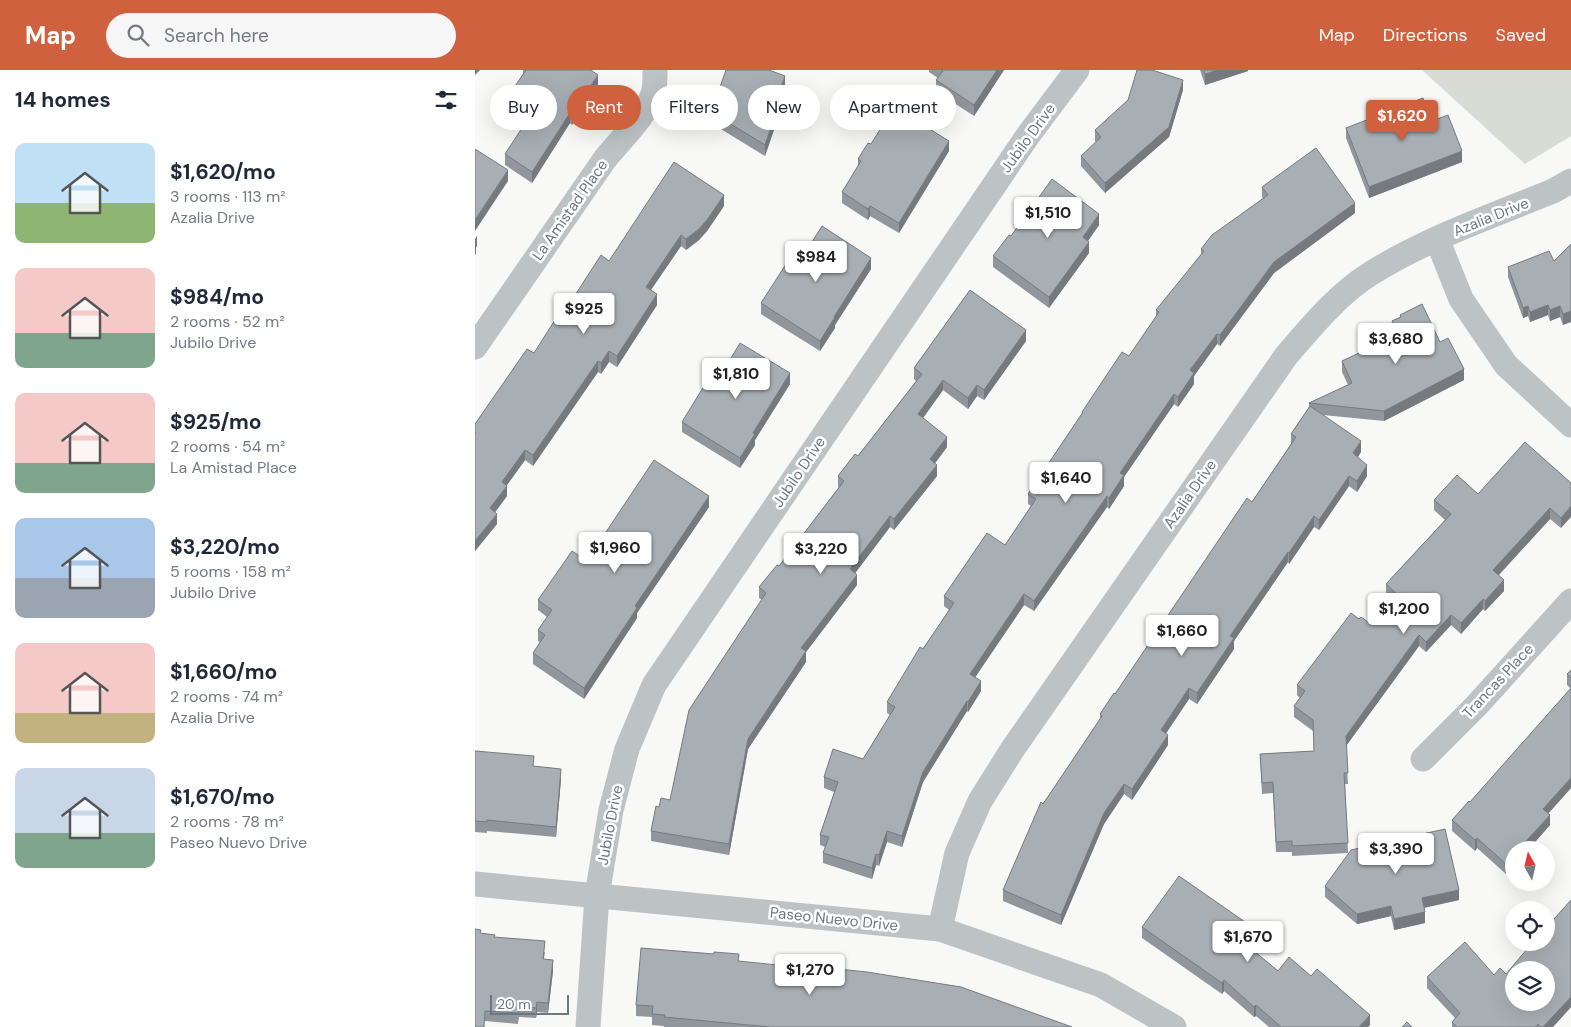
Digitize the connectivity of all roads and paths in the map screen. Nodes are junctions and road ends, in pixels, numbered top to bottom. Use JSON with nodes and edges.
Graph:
{"nodes":[{"id":1,"x":655,"y":70,"type":"edge"},
{"id":2,"x":1077,"y":70,"type":"edge"},
{"id":3,"x":1571,"y":181,"type":"edge"},
{"id":4,"x":1437,"y":239,"type":"junction"},
{"id":5,"x":475,"y":347,"type":"edge"},
{"id":6,"x":1571,"y":426,"type":"edge"},
{"id":7,"x":1571,"y":601,"type":"edge"},
{"id":8,"x":1423,"y":759,"type":"dead end"},
{"id":9,"x":475,"y":884,"type":"edge"},
{"id":10,"x":597,"y":896,"type":"junction"},
{"id":11,"x":940,"y":929,"type":"junction"},
{"id":12,"x":588,"y":1027,"type":"edge"},
{"id":13,"x":1174,"y":1027,"type":"edge"}],
"edges":[{"from":1,"to":5,"type":"street","name":"La Amistad Place"},
{"from":2,"to":10,"type":"street","name":"Jubilo Drive"},
{"from":3,"to":4,"type":"street","name":"Azalia Drive"},
{"from":4,"to":6,"type":"street"},
{"from":4,"to":11,"type":"street","name":"Azalia Drive"},
{"from":7,"to":8,"type":"street","name":"Trancas Place"},
{"from":9,"to":10,"type":"street","name":"Paseo Nuevo Drive"},
{"from":10,"to":11,"type":"street","name":"Paseo Nuevo Drive"},
{"from":10,"to":12,"type":"street","name":"Jubilo Drive"},
{"from":11,"to":13,"type":"street","name":"Paseo Nuevo Drive"}]}
